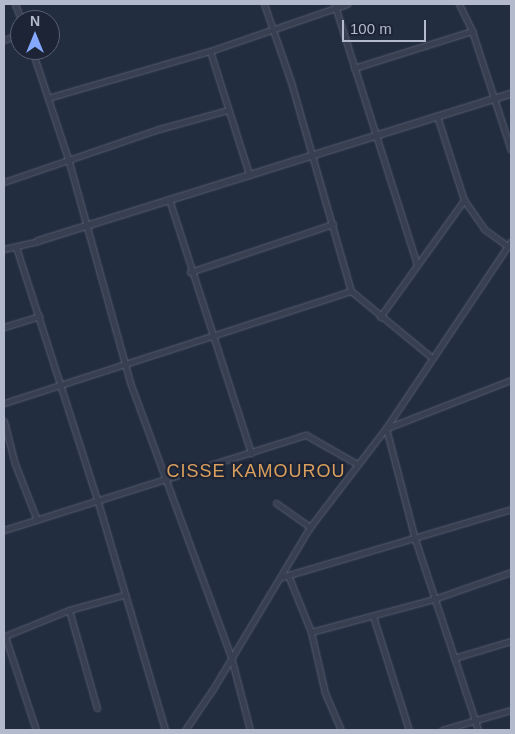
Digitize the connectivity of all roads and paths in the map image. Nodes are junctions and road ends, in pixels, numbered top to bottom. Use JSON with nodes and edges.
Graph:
{"nodes":[{"id":1,"x":264,"y":4,"type":"edge"},
{"id":2,"x":347,"y":4,"type":"edge"},
{"id":3,"x":459,"y":4,"type":"edge"},
{"id":4,"x":335,"y":5,"type":"edge"},
{"id":5,"x":273,"y":31,"type":"junction"},
{"id":6,"x":472,"y":31,"type":"junction"},
{"id":7,"x":210,"y":51,"type":"junction"},
{"id":8,"x":35,"y":60,"type":"edge"},
{"id":9,"x":354,"y":68,"type":"junction"},
{"id":10,"x":511,"y":94,"type":"edge"},
{"id":11,"x":48,"y":98,"type":"junction"},
{"id":12,"x":496,"y":98,"type":"junction"},
{"id":13,"x":228,"y":110,"type":"junction"},
{"id":14,"x":437,"y":116,"type":"junction"},
{"id":15,"x":374,"y":136,"type":"junction"},
{"id":16,"x":511,"y":150,"type":"edge"},
{"id":17,"x":311,"y":155,"type":"junction"},
{"id":18,"x":69,"y":162,"type":"junction"},
{"id":19,"x":249,"y":174,"type":"junction"},
{"id":20,"x":4,"y":182,"type":"edge"},
{"id":21,"x":168,"y":198,"type":"junction"},
{"id":22,"x":464,"y":200,"type":"junction"},
{"id":23,"x":333,"y":224,"type":"junction"},
{"id":24,"x":86,"y":226,"type":"junction"},
{"id":25,"x":38,"y":241,"type":"joint"},
{"id":26,"x":511,"y":241,"type":"edge"},
{"id":27,"x":507,"y":246,"type":"junction"},
{"id":28,"x":16,"y":247,"type":"junction"},
{"id":29,"x":4,"y":250,"type":"edge"},
{"id":30,"x":417,"y":265,"type":"junction"},
{"id":31,"x":190,"y":272,"type":"junction"},
{"id":32,"x":351,"y":291,"type":"junction"},
{"id":33,"x":39,"y":316,"type":"junction"},
{"id":34,"x":380,"y":317,"type":"junction"},
{"id":35,"x":4,"y":327,"type":"edge"},
{"id":36,"x":214,"y":337,"type":"junction"},
{"id":37,"x":431,"y":357,"type":"junction"},
{"id":38,"x":125,"y":364,"type":"junction"},
{"id":39,"x":511,"y":380,"type":"edge"},
{"id":40,"x":62,"y":385,"type":"junction"},
{"id":41,"x":4,"y":403,"type":"edge"},
{"id":42,"x":4,"y":420,"type":"edge"},
{"id":43,"x":386,"y":428,"type":"junction"},
{"id":44,"x":251,"y":453,"type":"junction"},
{"id":45,"x":357,"y":464,"type":"junction"},
{"id":46,"x":164,"y":480,"type":"junction"},
{"id":47,"x":98,"y":502,"type":"junction"},
{"id":48,"x":276,"y":503,"type":"dead end"},
{"id":49,"x":511,"y":509,"type":"edge"},
{"id":50,"x":37,"y":520,"type":"junction"},
{"id":51,"x":310,"y":527,"type":"junction"},
{"id":52,"x":4,"y":530,"type":"edge"},
{"id":53,"x":415,"y":539,"type":"junction"},
{"id":54,"x":511,"y":572,"type":"edge"},
{"id":55,"x":288,"y":575,"type":"junction"},
{"id":56,"x":282,"y":577,"type":"junction"},
{"id":57,"x":124,"y":595,"type":"junction"},
{"id":58,"x":434,"y":599,"type":"junction"},
{"id":59,"x":69,"y":610,"type":"junction"},
{"id":60,"x":373,"y":616,"type":"junction"},
{"id":61,"x":311,"y":632,"type":"junction"},
{"id":62,"x":511,"y":641,"type":"edge"},
{"id":63,"x":232,"y":657,"type":"junction"},
{"id":64,"x":454,"y":658,"type":"junction"},
{"id":65,"x":97,"y":708,"type":"dead end"},
{"id":66,"x":511,"y":710,"type":"edge"},
{"id":67,"x":476,"y":721,"type":"junction"},
{"id":68,"x":36,"y":730,"type":"edge"},
{"id":69,"x":165,"y":730,"type":"edge"},
{"id":70,"x":185,"y":730,"type":"edge"},
{"id":71,"x":250,"y":730,"type":"edge"},
{"id":72,"x":341,"y":730,"type":"edge"},
{"id":73,"x":409,"y":730,"type":"edge"},
{"id":74,"x":442,"y":730,"type":"edge"},
{"id":75,"x":478,"y":730,"type":"edge"}],
"edges":[{"from":1,"to":5,"type":"street"},
{"from":2,"to":4,"type":"street"},
{"from":3,"to":6,"type":"street"},
{"from":4,"to":5,"type":"street"},
{"from":4,"to":9,"type":"street"},
{"from":5,"to":7,"type":"street"},
{"from":5,"to":17,"type":"street"},
{"from":6,"to":9,"type":"street"},
{"from":6,"to":12,"type":"street"},
{"from":7,"to":11,"type":"street"},
{"from":7,"to":13,"type":"street"},
{"from":8,"to":11,"type":"street"},
{"from":9,"to":15,"type":"street"},
{"from":10,"to":12,"type":"street"},
{"from":11,"to":18,"type":"street"},
{"from":12,"to":14,"type":"street"},
{"from":12,"to":16,"type":"street"},
{"from":13,"to":18,"type":"street"},
{"from":13,"to":19,"type":"street"},
{"from":14,"to":15,"type":"street"},
{"from":14,"to":22,"type":"street"},
{"from":15,"to":17,"type":"street"},
{"from":15,"to":30,"type":"street"},
{"from":17,"to":19,"type":"street"},
{"from":17,"to":23,"type":"street"},
{"from":18,"to":20,"type":"street"},
{"from":18,"to":24,"type":"street"},
{"from":19,"to":21,"type":"street"},
{"from":21,"to":24,"type":"street"},
{"from":21,"to":31,"type":"street"},
{"from":22,"to":27,"type":"street"},
{"from":22,"to":30,"type":"street"},
{"from":23,"to":31,"type":"street"},
{"from":23,"to":32,"type":"street"},
{"from":24,"to":25,"type":"street"},
{"from":24,"to":38,"type":"street"},
{"from":25,"to":28,"type":"street"},
{"from":26,"to":27,"type":"street"},
{"from":27,"to":37,"type":"street"},
{"from":28,"to":29,"type":"street"},
{"from":28,"to":33,"type":"street"},
{"from":30,"to":34,"type":"street"},
{"from":31,"to":36,"type":"street"},
{"from":32,"to":34,"type":"street"},
{"from":32,"to":36,"type":"street"},
{"from":33,"to":35,"type":"street"},
{"from":33,"to":40,"type":"street"},
{"from":34,"to":37,"type":"street"},
{"from":36,"to":38,"type":"street"},
{"from":36,"to":44,"type":"street"},
{"from":37,"to":43,"type":"street"},
{"from":38,"to":40,"type":"street"},
{"from":38,"to":46,"type":"street"},
{"from":39,"to":43,"type":"street"},
{"from":40,"to":41,"type":"street"},
{"from":40,"to":47,"type":"street"},
{"from":42,"to":50,"type":"street"},
{"from":43,"to":45,"type":"street"},
{"from":43,"to":53,"type":"street"},
{"from":44,"to":45,"type":"street"},
{"from":44,"to":46,"type":"street"},
{"from":45,"to":51,"type":"street"},
{"from":46,"to":47,"type":"street"},
{"from":46,"to":63,"type":"street"},
{"from":47,"to":50,"type":"street"},
{"from":47,"to":57,"type":"street"},
{"from":48,"to":51,"type":"street"},
{"from":49,"to":53,"type":"street"},
{"from":50,"to":52,"type":"street"},
{"from":51,"to":56,"type":"street"},
{"from":53,"to":55,"type":"street"},
{"from":53,"to":58,"type":"street"},
{"from":54,"to":58,"type":"street"},
{"from":55,"to":56,"type":"street"},
{"from":55,"to":61,"type":"street"},
{"from":56,"to":63,"type":"street"},
{"from":57,"to":59,"type":"street"},
{"from":57,"to":69,"type":"street"},
{"from":58,"to":60,"type":"street"},
{"from":58,"to":64,"type":"street"},
{"from":59,"to":65,"type":"street"},
{"from":59,"to":68,"type":"street"},
{"from":60,"to":61,"type":"street"},
{"from":60,"to":73,"type":"street"},
{"from":61,"to":72,"type":"street"},
{"from":62,"to":64,"type":"street"},
{"from":63,"to":70,"type":"street"},
{"from":63,"to":71,"type":"street"},
{"from":64,"to":67,"type":"street"},
{"from":66,"to":67,"type":"street"},
{"from":67,"to":74,"type":"street"},
{"from":67,"to":75,"type":"street"}]}
